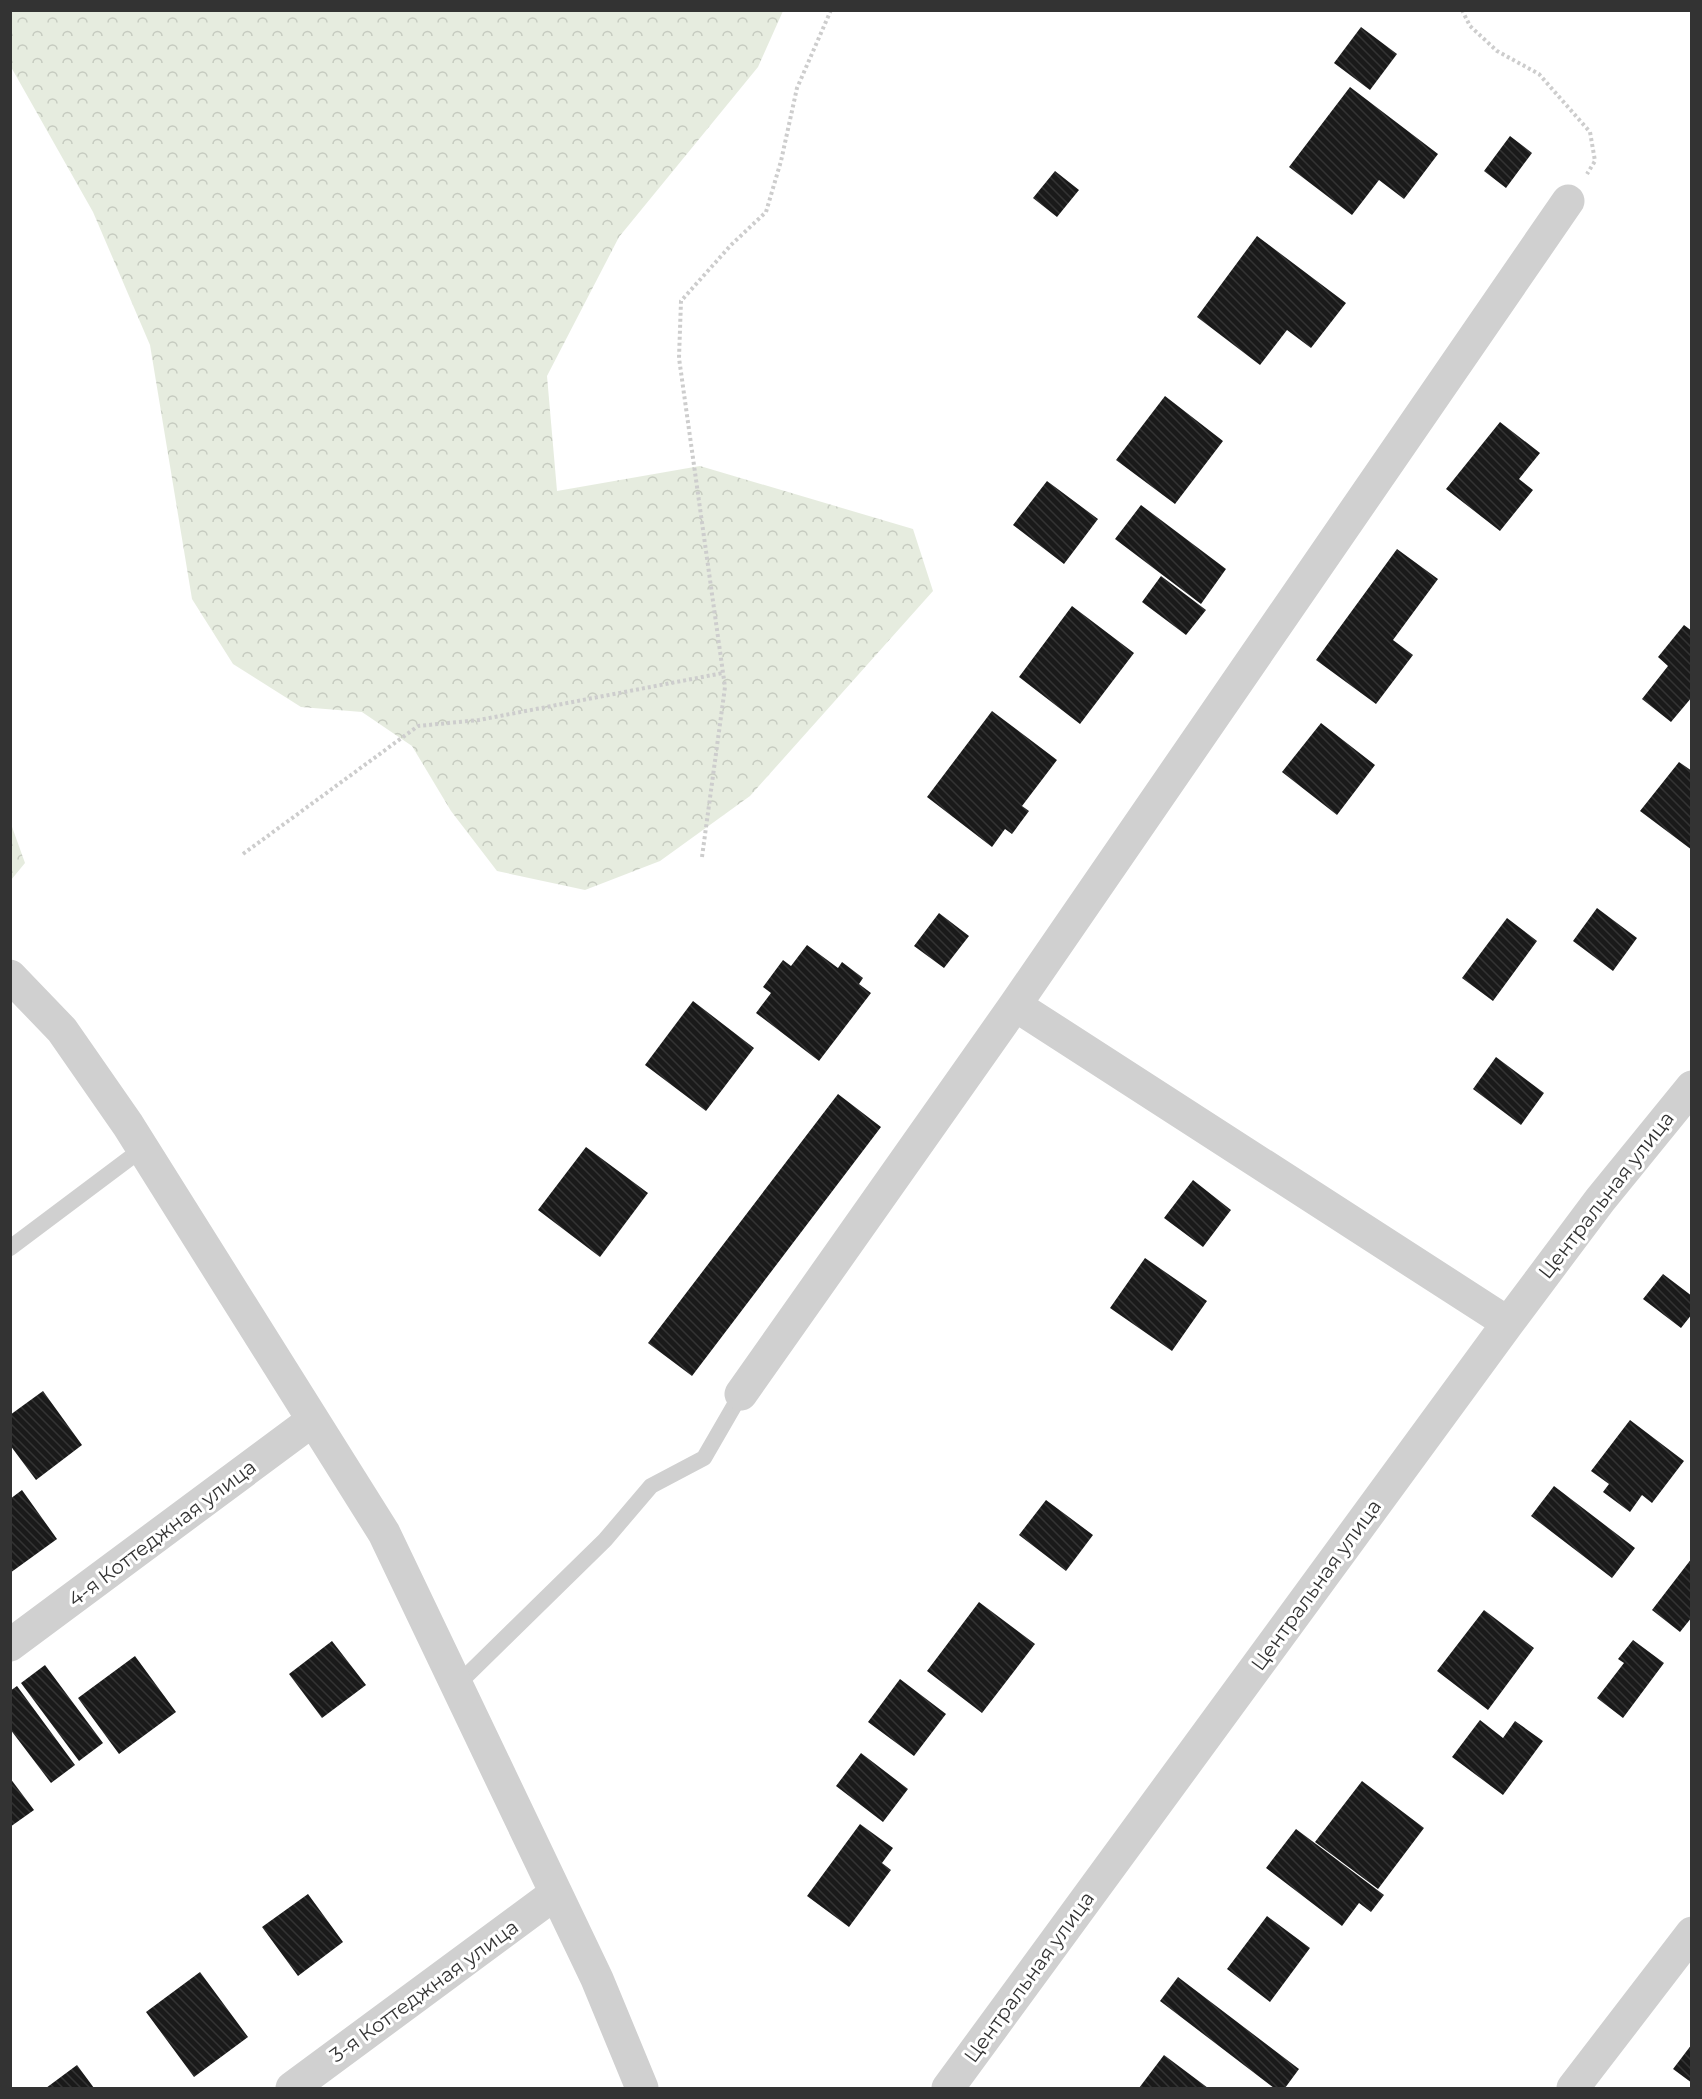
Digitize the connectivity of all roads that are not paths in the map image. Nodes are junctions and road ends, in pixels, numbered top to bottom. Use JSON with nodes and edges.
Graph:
{"nodes":[{"id":1,"x":1568,"y":201,"type":"road end"},
{"id":2,"x":10,"y":976,"type":"edge"},
{"id":3,"x":1015,"y":1005,"type":"junction"},
{"id":4,"x":1692,"y":1087,"type":"edge"},
{"id":5,"x":142,"y":1149,"type":"junction"},
{"id":6,"x":10,"y":1248,"type":"edge"},
{"id":7,"x":1508,"y":1323,"type":"junction"},
{"id":8,"x":741,"y":1394,"type":"joint"},
{"id":9,"x":313,"y":1420,"type":"junction"},
{"id":10,"x":10,"y":1645,"type":"edge"},
{"id":11,"x":457,"y":1686,"type":"junction"},
{"id":12,"x":556,"y":1893,"type":"junction"},
{"id":13,"x":1692,"y":1933,"type":"edge"},
{"id":14,"x":292,"y":2088,"type":"edge"},
{"id":15,"x":642,"y":2088,"type":"edge"},
{"id":16,"x":948,"y":2088,"type":"edge"},
{"id":17,"x":1573,"y":2088,"type":"edge"}],
"edges":[{"from":1,"to":3,"type":"street"},
{"from":2,"to":5,"type":"street"},
{"from":3,"to":7,"type":"street"},
{"from":3,"to":8,"type":"street"},
{"from":4,"to":7,"type":"street","name":"Центральная улица"},
{"from":5,"to":6,"type":"lane"},
{"from":5,"to":9,"type":"street"},
{"from":7,"to":16,"type":"street","name":"Центральная улица"},
{"from":8,"to":11,"type":"lane"},
{"from":9,"to":10,"type":"street","name":"4-я Коттеджная улица"},
{"from":9,"to":11,"type":"street"},
{"from":11,"to":12,"type":"street"},
{"from":12,"to":14,"type":"street","name":"3-я Коттеджная улица"},
{"from":12,"to":15,"type":"street"},
{"from":13,"to":17,"type":"street"}]}
